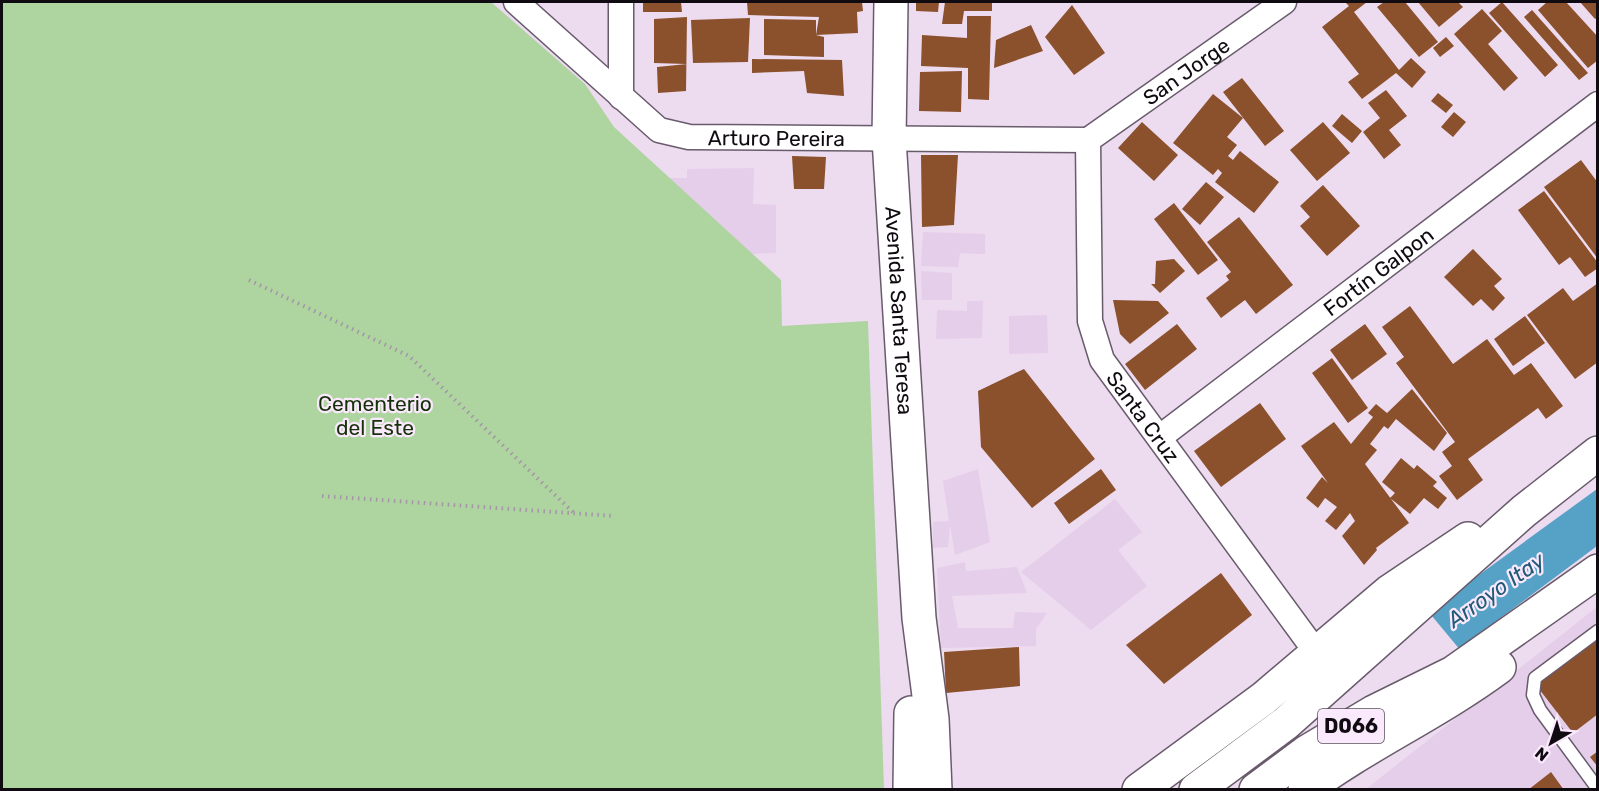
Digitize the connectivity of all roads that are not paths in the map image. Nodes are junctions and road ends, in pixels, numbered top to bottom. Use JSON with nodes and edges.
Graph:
{"nodes":[{"id":1,"x":516,"y":2,"type":"edge"},
{"id":2,"x":621,"y":2,"type":"edge"},
{"id":3,"x":891,"y":2,"type":"edge"},
{"id":4,"x":1284,"y":2,"type":"edge"},
{"id":5,"x":621,"y":97,"type":"junction"},
{"id":6,"x":1598,"y":104,"type":"edge"},
{"id":7,"x":889,"y":139,"type":"junction"},
{"id":8,"x":1088,"y":140,"type":"junction"},
{"id":9,"x":1160,"y":437,"type":"junction"},
{"id":10,"x":1598,"y":453,"type":"edge"},
{"id":11,"x":1524,"y":511,"type":"junction"},
{"id":12,"x":1598,"y":571,"type":"edge"},
{"id":13,"x":1598,"y":580,"type":"edge"},
{"id":14,"x":919,"y":618,"type":"junction"},
{"id":15,"x":1598,"y":631,"type":"edge"},
{"id":16,"x":1316,"y":652,"type":"junction"},
{"id":17,"x":910,"y":789,"type":"edge"},
{"id":18,"x":935,"y":789,"type":"edge"},
{"id":19,"x":1139,"y":789,"type":"edge"},
{"id":20,"x":1196,"y":789,"type":"edge"},
{"id":21,"x":1256,"y":789,"type":"edge"},
{"id":22,"x":1305,"y":789,"type":"edge"},
{"id":23,"x":1598,"y":789,"type":"edge"}],
"edges":[{"from":1,"to":5,"type":"street","name":"Arturo Pereira"},
{"from":2,"to":5,"type":"street"},
{"from":3,"to":7,"type":"main road","name":"Avenida Santa Teresa"},
{"from":4,"to":8,"type":"street","name":"San Jorge"},
{"from":5,"to":7,"type":"street","name":"Arturo Pereira"},
{"from":6,"to":9,"type":"street","name":"Fortín Galpon"},
{"from":7,"to":8,"type":"street","name":"Arturo Pereira"},
{"from":7,"to":14,"type":"main road","name":"Avenida Santa Teresa"},
{"from":8,"to":9,"type":"street","name":"Santa Cruz"},
{"from":9,"to":16,"type":"street","name":"Santa Cruz"},
{"from":10,"to":11,"type":"main road","number":"D066"},
{"from":11,"to":16,"type":"main road"},
{"from":11,"to":20,"type":"main road","number":"D066"},
{"from":12,"to":21,"type":"main road","number":"D066"},
{"from":13,"to":22,"type":"main road"},
{"from":14,"to":17,"type":"main road","name":"Avenida Santa Teresa"},
{"from":14,"to":18,"type":"main road","name":"Avenida Santa Teresa"},
{"from":15,"to":23,"type":"lane"},
{"from":16,"to":19,"type":"main road"}]}
